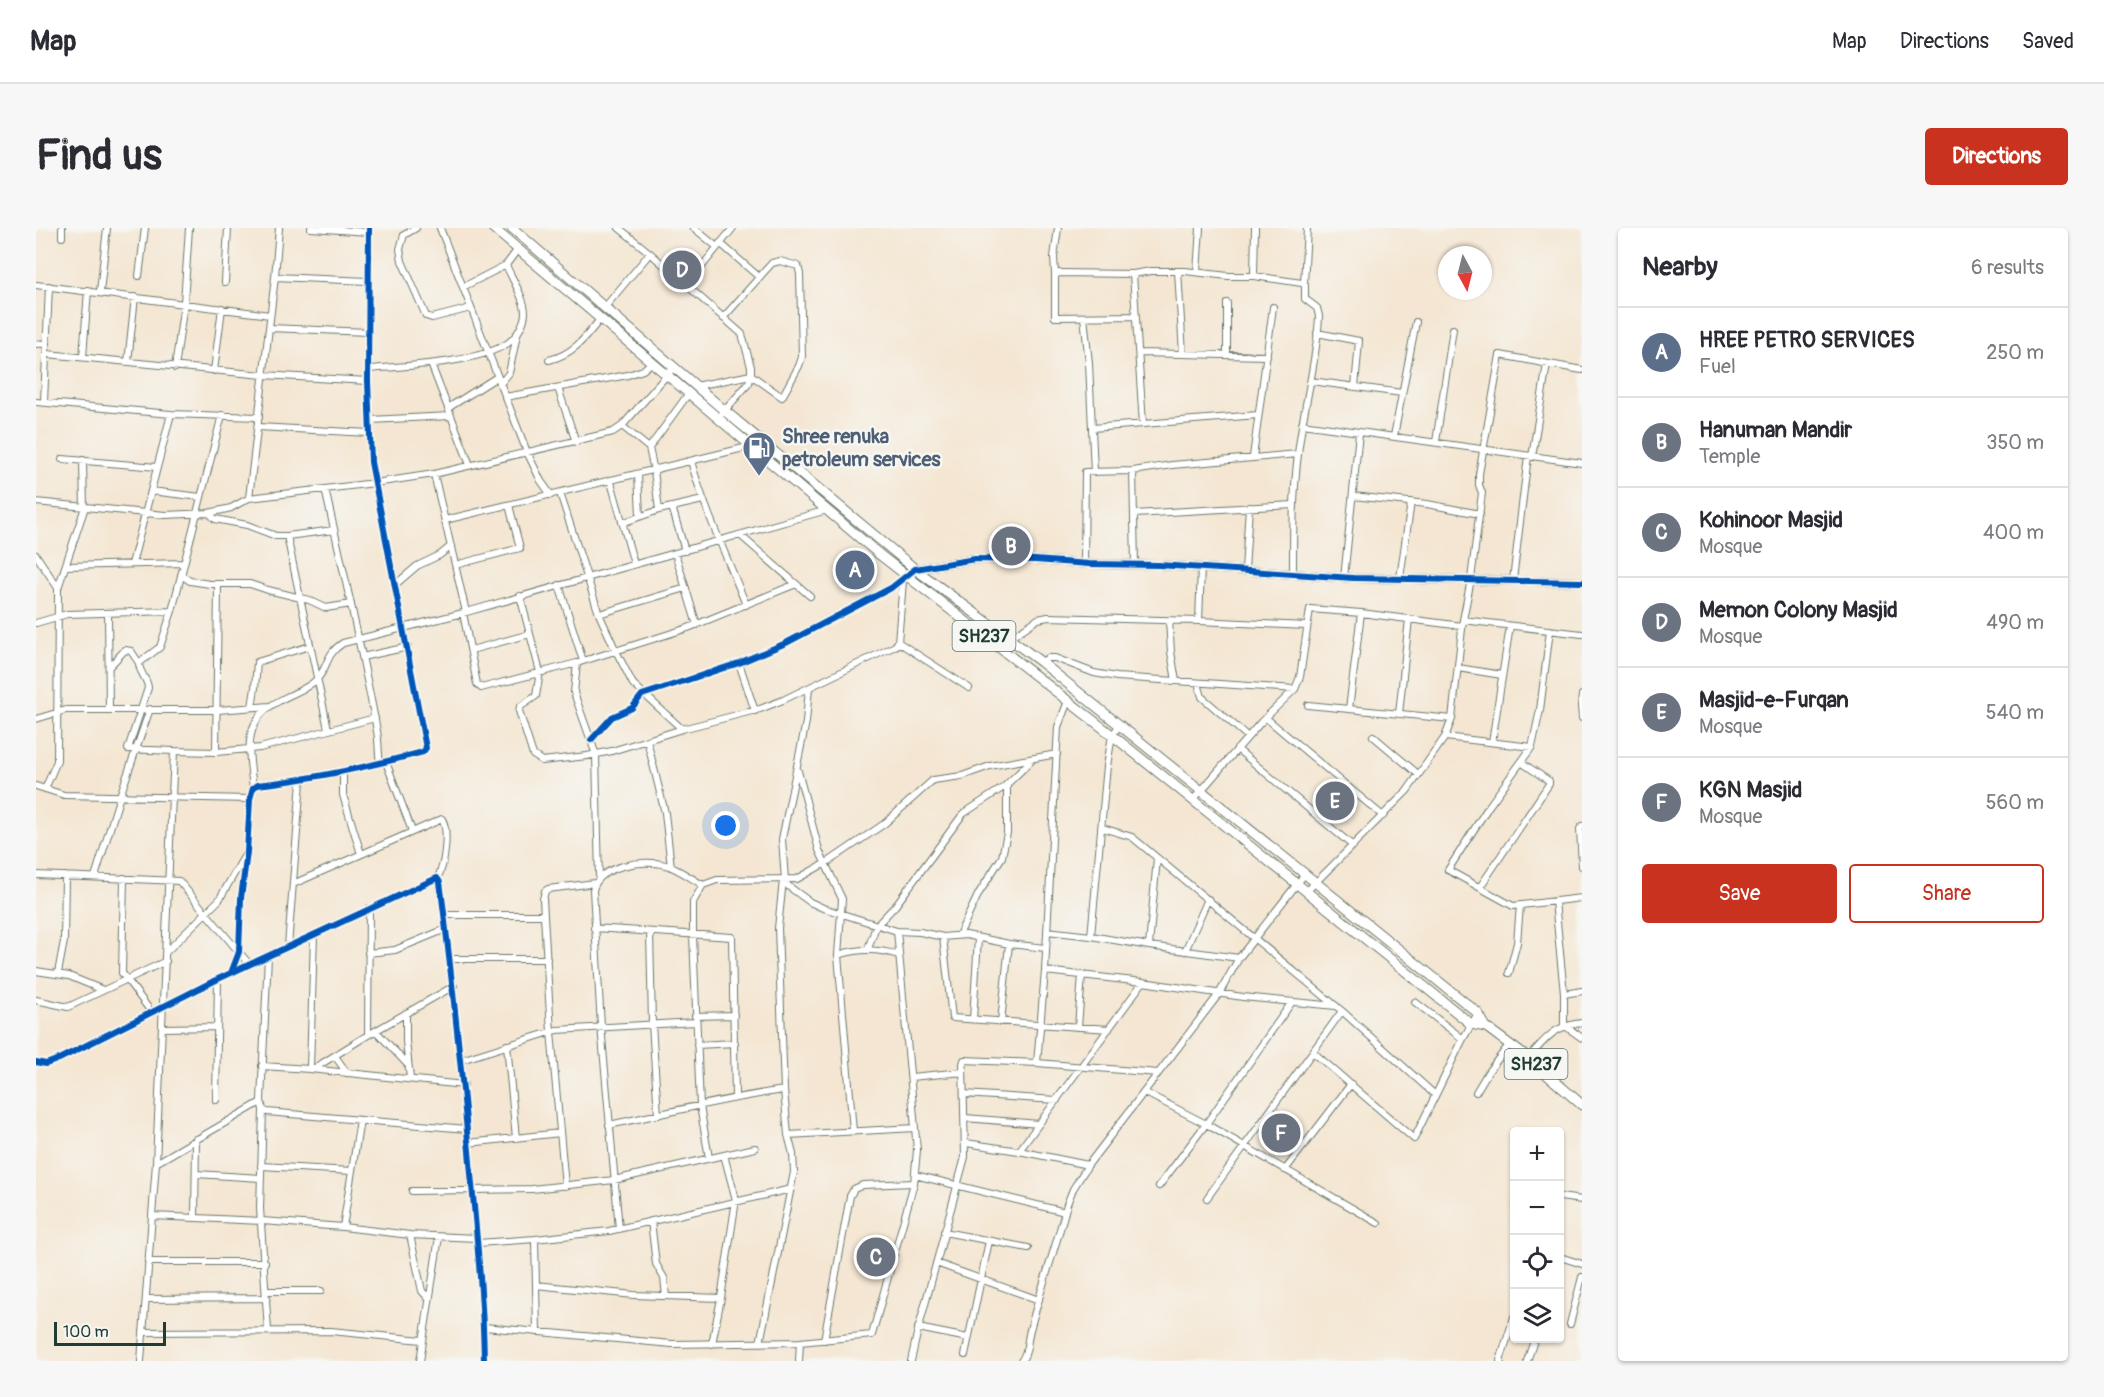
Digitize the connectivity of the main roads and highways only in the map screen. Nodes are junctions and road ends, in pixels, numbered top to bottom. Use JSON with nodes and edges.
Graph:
{"nodes":[{"id":1,"x":494,"y":228,"type":"edge"},
{"id":2,"x":512,"y":228,"type":"edge"},
{"id":3,"x":671,"y":371,"type":"junction"},
{"id":4,"x":722,"y":414,"type":"junction"},
{"id":5,"x":1486,"y":1027,"type":"junction"},
{"id":6,"x":1582,"y":1105,"type":"edge"}],
"edges":[{"from":1,"to":3,"type":"main road","number":"SH237"},
{"from":2,"to":3,"type":"main road","number":"SH237"},
{"from":3,"to":4,"type":"main road","number":"SH237"},
{"from":4,"to":5,"type":"main road","number":"SH237"},
{"from":4,"to":5,"type":"main road","number":"SH237"},
{"from":5,"to":6,"type":"main road","number":"SH237"}]}
